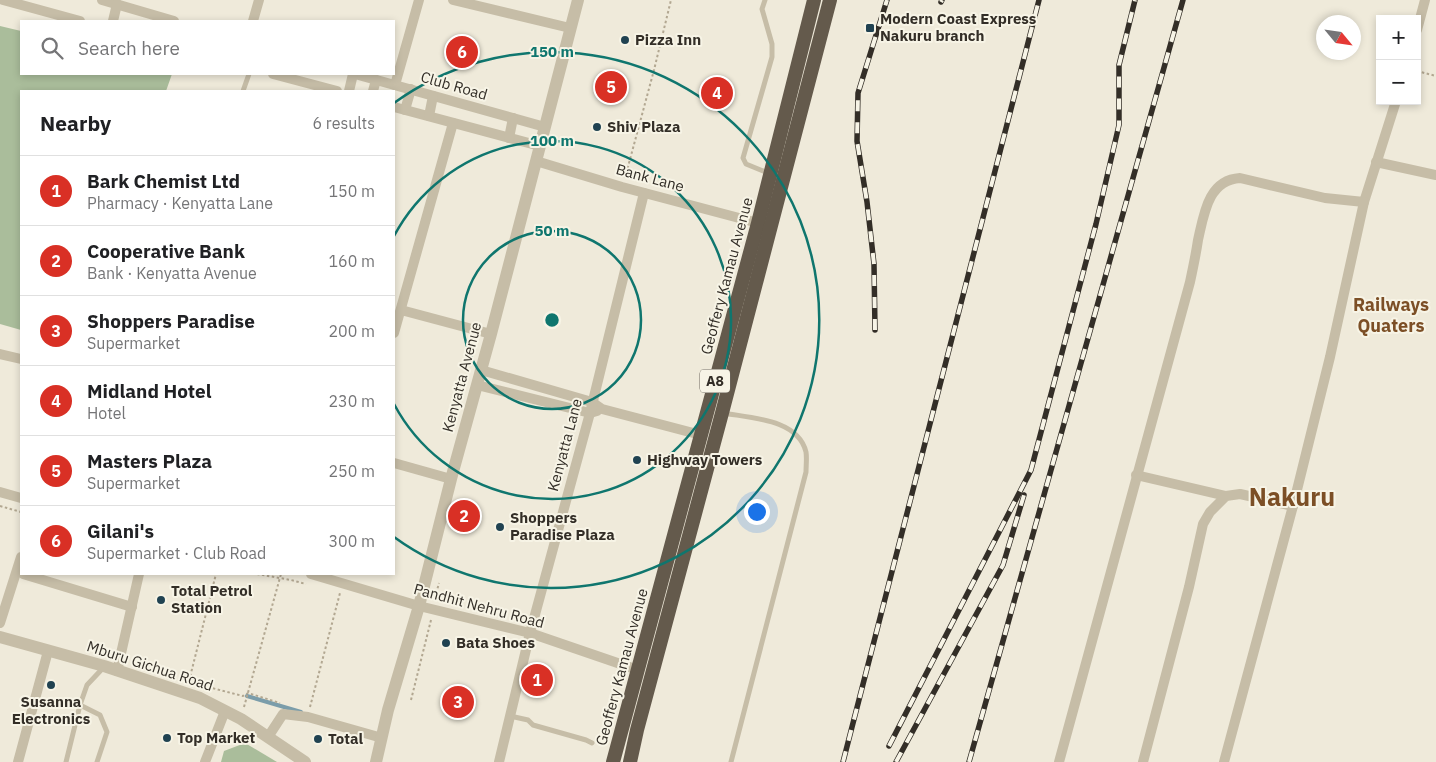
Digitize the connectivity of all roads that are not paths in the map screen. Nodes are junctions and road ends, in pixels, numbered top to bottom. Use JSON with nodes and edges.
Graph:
{"nodes":[{"id":1,"x":3,"y":0,"type":"edge"},
{"id":2,"x":102,"y":0,"type":"edge"},
{"id":3,"x":259,"y":0,"type":"edge"},
{"id":4,"x":419,"y":0,"type":"edge"},
{"id":5,"x":453,"y":0,"type":"edge"},
{"id":6,"x":578,"y":0,"type":"edge"},
{"id":7,"x":765,"y":0,"type":"edge"},
{"id":8,"x":814,"y":0,"type":"edge"},
{"id":9,"x":830,"y":0,"type":"edge"},
{"id":10,"x":1425,"y":0,"type":"edge"},
{"id":11,"x":117,"y":4,"type":"junction"},
{"id":12,"x":1421,"y":15,"type":"edge"},
{"id":13,"x":76,"y":20,"type":"edge"},
{"id":14,"x":113,"y":20,"type":"edge"},
{"id":15,"x":171,"y":20,"type":"edge"},
{"id":16,"x":253,"y":20,"type":"edge"},
{"id":17,"x":570,"y":28,"type":"junction"},
{"id":18,"x":249,"y":75,"type":"edge"},
{"id":19,"x":284,"y":75,"type":"edge"},
{"id":20,"x":354,"y":75,"type":"edge"},
{"id":21,"x":358,"y":75,"type":"edge"},
{"id":22,"x":376,"y":80,"type":"junction"},
{"id":23,"x":395,"y":85,"type":"junction"},
{"id":24,"x":411,"y":89,"type":"junction"},
{"id":25,"x":243,"y":90,"type":"edge"},
{"id":26,"x":334,"y":90,"type":"edge"},
{"id":27,"x":349,"y":90,"type":"edge"},
{"id":28,"x":373,"y":90,"type":"edge"},
{"id":29,"x":433,"y":96,"type":"junction"},
{"id":30,"x":1395,"y":105,"type":"edge"},
{"id":31,"x":395,"y":107,"type":"edge"},
{"id":32,"x":406,"y":110,"type":"junction"},
{"id":33,"x":428,"y":116,"type":"junction"},
{"id":34,"x":513,"y":118,"type":"junction"},
{"id":35,"x":453,"y":123,"type":"junction"},
{"id":36,"x":545,"y":127,"type":"junction"},
{"id":37,"x":509,"y":138,"type":"junction"},
{"id":38,"x":540,"y":146,"type":"junction"},
{"id":39,"x":536,"y":161,"type":"junction"},
{"id":40,"x":1376,"y":162,"type":"junction"},
{"id":41,"x":770,"y":174,"type":"junction"},
{"id":42,"x":1436,"y":175,"type":"edge"},
{"id":43,"x":644,"y":193,"type":"junction"},
{"id":44,"x":1364,"y":202,"type":"junction"},
{"id":45,"x":758,"y":223,"type":"junction"},
{"id":46,"x":401,"y":310,"type":"junction"},
{"id":47,"x":395,"y":330,"type":"edge"},
{"id":48,"x":491,"y":334,"type":"junction"},
{"id":49,"x":0,"y":354,"type":"edge"},
{"id":50,"x":20,"y":359,"type":"edge"},
{"id":51,"x":481,"y":370,"type":"junction"},
{"id":52,"x":477,"y":385,"type":"junction"},
{"id":53,"x":591,"y":407,"type":"junction"},
{"id":54,"x":722,"y":413,"type":"junction"},
{"id":55,"x":701,"y":435,"type":"junction"},
{"id":56,"x":395,"y":463,"type":"edge"},
{"id":57,"x":1136,"y":475,"type":"junction"},
{"id":58,"x":451,"y":479,"type":"junction"},
{"id":59,"x":0,"y":492,"type":"edge"},
{"id":60,"x":1226,"y":496,"type":"junction"},
{"id":61,"x":20,"y":498,"type":"edge"},
{"id":62,"x":1293,"y":506,"type":"junction"},
{"id":63,"x":20,"y":573,"type":"edge"},
{"id":64,"x":27,"y":575,"type":"edge"},
{"id":65,"x":139,"y":575,"type":"edge"},
{"id":66,"x":315,"y":575,"type":"edge"},
{"id":67,"x":419,"y":606,"type":"junction"},
{"id":68,"x":132,"y":607,"type":"junction"},
{"id":69,"x":0,"y":623,"type":"edge"},
{"id":70,"x":530,"y":633,"type":"junction"},
{"id":71,"x":0,"y":637,"type":"edge"},
{"id":72,"x":48,"y":651,"type":"junction"},
{"id":73,"x":111,"y":669,"type":"junction"},
{"id":74,"x":638,"y":670,"type":"junction"},
{"id":75,"x":80,"y":705,"type":"junction"},
{"id":76,"x":226,"y":710,"type":"junction"},
{"id":77,"x":510,"y":716,"type":"junction"},
{"id":78,"x":268,"y":737,"type":"junction"},
{"id":79,"x":382,"y":738,"type":"junction"},
{"id":80,"x":592,"y":743,"type":"dead end"},
{"id":81,"x":18,"y":762,"type":"edge"},
{"id":82,"x":66,"y":762,"type":"edge"},
{"id":83,"x":97,"y":762,"type":"edge"},
{"id":84,"x":205,"y":762,"type":"edge"},
{"id":85,"x":305,"y":762,"type":"edge"},
{"id":86,"x":376,"y":762,"type":"edge"},
{"id":87,"x":499,"y":762,"type":"edge"},
{"id":88,"x":613,"y":762,"type":"edge"},
{"id":89,"x":630,"y":762,"type":"edge"},
{"id":90,"x":731,"y":762,"type":"edge"},
{"id":91,"x":1059,"y":762,"type":"edge"},
{"id":92,"x":1143,"y":762,"type":"edge"},
{"id":93,"x":1224,"y":762,"type":"edge"}],
"edges":[{"from":1,"to":13,"type":"street"},
{"from":2,"to":11,"type":"street"},
{"from":3,"to":16,"type":"street"},
{"from":4,"to":23,"type":"street"},
{"from":5,"to":17,"type":"street"},
{"from":6,"to":17,"type":"street","name":"Kenyatta Avenue"},
{"from":7,"to":41,"type":"lane"},
{"from":8,"to":41,"type":"highway","name":"Geoffery Kamau Avenue","number":"A8"},
{"from":9,"to":54,"type":"highway","name":"Geoffery Kamau Avenue","number":"A8"},
{"from":10,"to":12,"type":"street"},
{"from":11,"to":14,"type":"street"},
{"from":11,"to":15,"type":"street"},
{"from":17,"to":36,"type":"street","name":"Kenyatta Avenue"},
{"from":18,"to":25,"type":"lane"},
{"from":19,"to":26,"type":"street"},
{"from":20,"to":27,"type":"street"},
{"from":21,"to":22,"type":"street","name":"Club Road"},
{"from":22,"to":23,"type":"street","name":"Club Road"},
{"from":22,"to":28,"type":"street"},
{"from":23,"to":24,"type":"street","name":"Club Road"},
{"from":24,"to":29,"type":"street","name":"Club Road"},
{"from":24,"to":32,"type":"street"},
{"from":29,"to":33,"type":"street"},
{"from":29,"to":34,"type":"street","name":"Club Road"},
{"from":30,"to":40,"type":"street"},
{"from":31,"to":32,"type":"street"},
{"from":32,"to":33,"type":"street"},
{"from":33,"to":35,"type":"street"},
{"from":34,"to":36,"type":"street","name":"Club Road"},
{"from":34,"to":37,"type":"street"},
{"from":35,"to":37,"type":"street"},
{"from":35,"to":46,"type":"street"},
{"from":36,"to":38,"type":"street","name":"Kenyatta Avenue"},
{"from":37,"to":38,"type":"street"},
{"from":38,"to":39,"type":"street","name":"Kenyatta Avenue"},
{"from":39,"to":43,"type":"street","name":"Bank Lane"},
{"from":39,"to":48,"type":"street","name":"Kenyatta Avenue"},
{"from":40,"to":42,"type":"street"},
{"from":40,"to":44,"type":"street"},
{"from":41,"to":45,"type":"highway","name":"Geoffery Kamau Avenue","number":"A8"},
{"from":43,"to":45,"type":"street","name":"Bank Lane"},
{"from":43,"to":53,"type":"street","name":"Kenyatta Lane"},
{"from":44,"to":57,"type":"street"},
{"from":44,"to":62,"type":"street"},
{"from":45,"to":55,"type":"highway","name":"Geoffery Kamau Avenue","number":"A8"},
{"from":46,"to":47,"type":"street"},
{"from":46,"to":48,"type":"street"},
{"from":48,"to":51,"type":"street","name":"Kenyatta Avenue"},
{"from":49,"to":50,"type":"street"},
{"from":51,"to":52,"type":"street","name":"Kenyatta Avenue"},
{"from":51,"to":53,"type":"street"},
{"from":52,"to":53,"type":"street"},
{"from":52,"to":58,"type":"street","name":"Kenyatta Avenue"},
{"from":53,"to":55,"type":"street"},
{"from":53,"to":70,"type":"street","name":"Kenyatta Lane"},
{"from":54,"to":89,"type":"highway","name":"Geoffery Kamau Avenue","number":"A8"},
{"from":54,"to":90,"type":"lane"},
{"from":55,"to":74,"type":"highway","name":"Geoffery Kamau Avenue","number":"A8"},
{"from":56,"to":58,"type":"street"},
{"from":57,"to":60,"type":"street"},
{"from":57,"to":91,"type":"street"},
{"from":58,"to":67,"type":"street","name":"Kenyatta Avenue"},
{"from":59,"to":61,"type":"street"},
{"from":60,"to":62,"type":"street"},
{"from":60,"to":92,"type":"street"},
{"from":62,"to":93,"type":"street"},
{"from":63,"to":69,"type":"street"},
{"from":64,"to":68,"type":"street"},
{"from":65,"to":68,"type":"street"},
{"from":66,"to":67,"type":"street","name":"Pandhit Nehru Road"},
{"from":67,"to":70,"type":"street","name":"Pandhit Nehru Road"},
{"from":67,"to":79,"type":"street","name":"Kenyatta Avenue"},
{"from":68,"to":73,"type":"street"},
{"from":70,"to":74,"type":"street","name":"Pandhit Nehru Road"},
{"from":70,"to":77,"type":"street","name":"Kenyatta Lane"},
{"from":71,"to":72,"type":"street","name":"Mburu Gichua Road"},
{"from":72,"to":73,"type":"street","name":"Mburu Gichua Road"},
{"from":72,"to":81,"type":"street"},
{"from":73,"to":75,"type":"lane"},
{"from":73,"to":76,"type":"street","name":"Mburu Gichua Road"},
{"from":74,"to":88,"type":"highway","name":"Geoffery Kamau Avenue","number":"A8"},
{"from":75,"to":82,"type":"lane"},
{"from":75,"to":83,"type":"lane"},
{"from":76,"to":78,"type":"street","name":"Mburu Gichua Road"},
{"from":76,"to":84,"type":"street"},
{"from":77,"to":80,"type":"lane"},
{"from":77,"to":87,"type":"street","name":"Kenyatta Lane"},
{"from":78,"to":79,"type":"street"},
{"from":78,"to":85,"type":"street","name":"Mburu Gichua Road"},
{"from":79,"to":86,"type":"street","name":"Kenyatta Avenue"}]}
